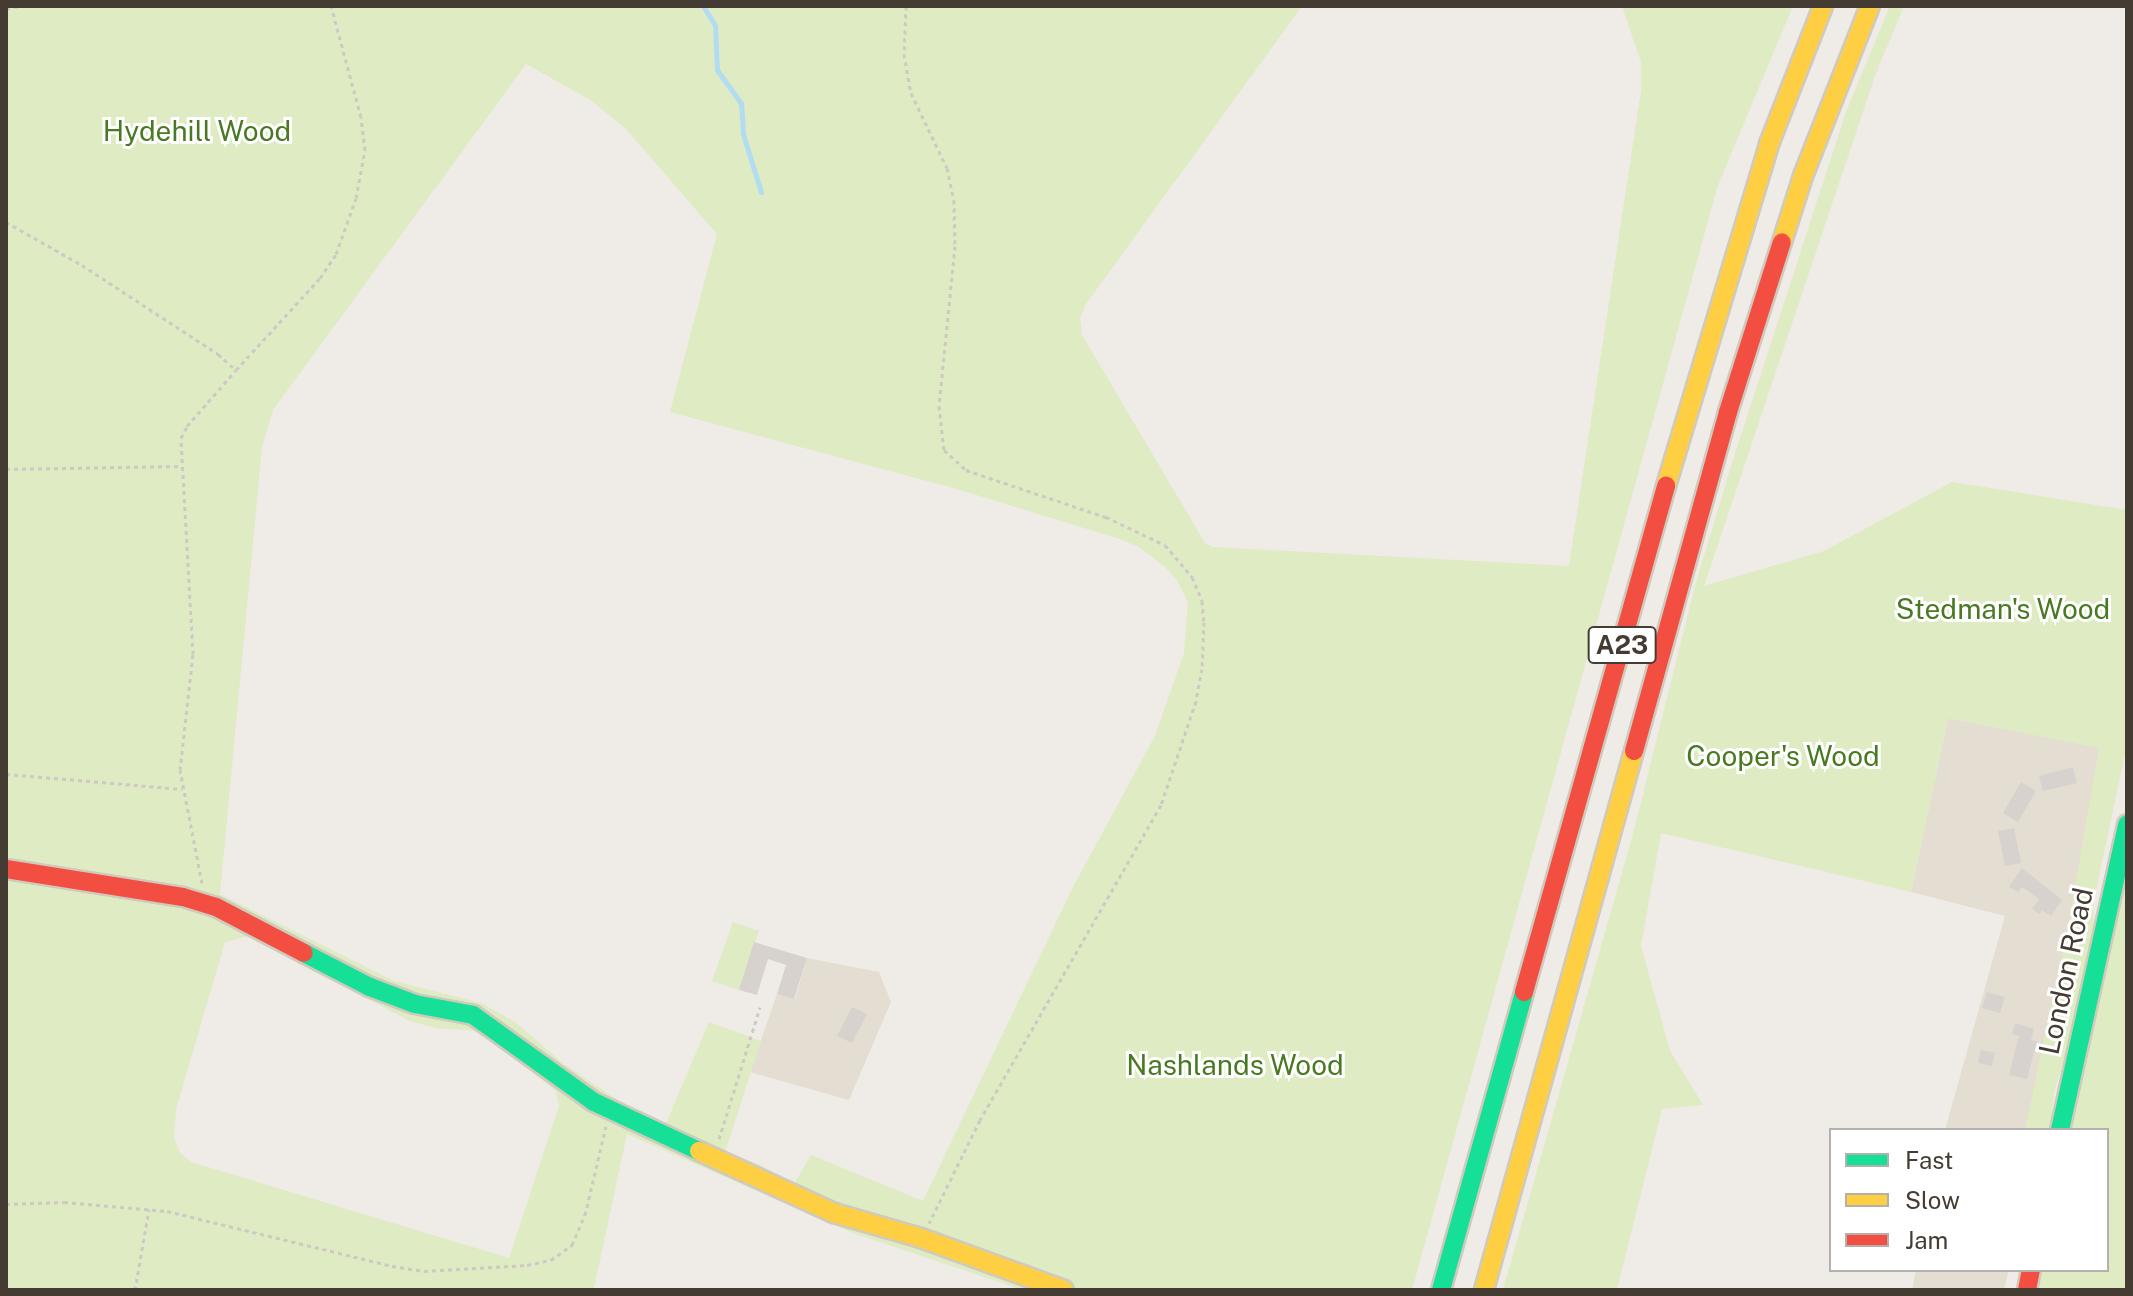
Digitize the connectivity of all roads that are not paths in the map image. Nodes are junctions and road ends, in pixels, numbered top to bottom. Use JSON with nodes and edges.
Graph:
{"nodes":[{"id":1,"x":1823,"y":6,"type":"edge"},
{"id":2,"x":1870,"y":6,"type":"edge"},
{"id":3,"x":2127,"y":824,"type":"edge"},
{"id":4,"x":6,"y":869,"type":"edge"},
{"id":5,"x":2060,"y":1128,"type":"edge"},
{"id":6,"x":1064,"y":1290,"type":"edge"},
{"id":7,"x":1441,"y":1290,"type":"edge"},
{"id":8,"x":1484,"y":1290,"type":"edge"}],
"edges":[{"from":1,"to":7,"type":"main road","number":"A23"},
{"from":2,"to":8,"type":"main road","number":"A23"},
{"from":3,"to":5,"type":"main road","name":"London Road"},
{"from":4,"to":6,"type":"main road"}]}
